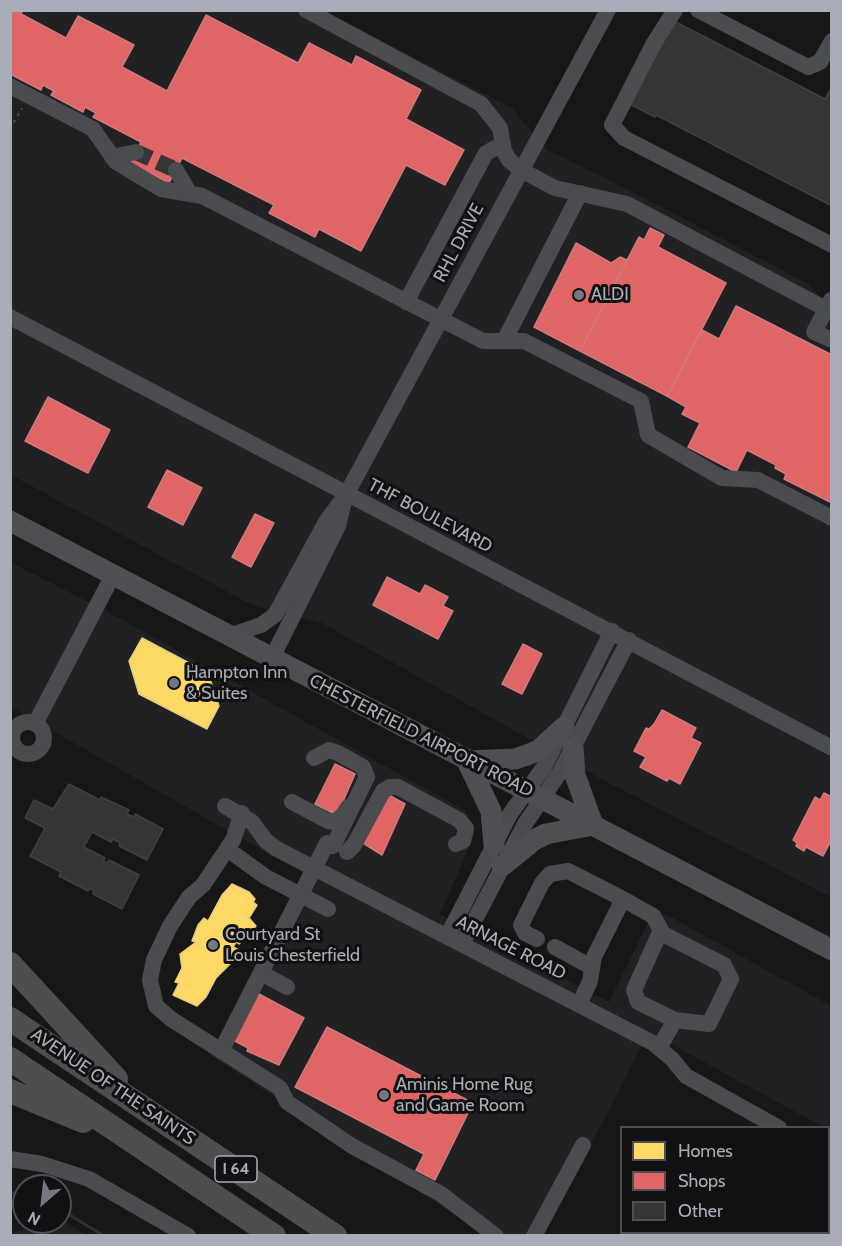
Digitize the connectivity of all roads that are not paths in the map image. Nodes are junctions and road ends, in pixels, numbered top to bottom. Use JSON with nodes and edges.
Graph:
{"nodes":[{"id":1,"x":306,"y":10,"type":"edge"},
{"id":2,"x":608,"y":10,"type":"edge"},
{"id":3,"x":675,"y":10,"type":"edge"},
{"id":4,"x":698,"y":10,"type":"edge"},
{"id":5,"x":831,"y":41,"type":"edge"},
{"id":6,"x":16,"y":89,"type":"edge"},
{"id":7,"x":503,"y":144,"type":"junction"},
{"id":8,"x":136,"y":152,"type":"tunnel mouth"},
{"id":9,"x":112,"y":157,"type":"junction"},
{"id":10,"x":176,"y":170,"type":"tunnel mouth"},
{"id":11,"x":520,"y":170,"type":"junction"},
{"id":12,"x":580,"y":193,"type":"junction"},
{"id":13,"x":190,"y":194,"type":"junction"},
{"id":14,"x":831,"y":245,"type":"edge"},
{"id":15,"x":406,"y":302,"type":"junction"},
{"id":16,"x":829,"y":304,"type":"edge"},
{"id":17,"x":10,"y":317,"type":"edge"},
{"id":18,"x":440,"y":320,"type":"junction"},
{"id":19,"x":831,"y":340,"type":"edge"},
{"id":20,"x":504,"y":341,"type":"junction"},
{"id":21,"x":346,"y":495,"type":"junction"},
{"id":22,"x":831,"y":518,"type":"edge"},
{"id":23,"x":10,"y":521,"type":"edge"},
{"id":24,"x":113,"y":575,"type":"junction"},
{"id":25,"x":612,"y":631,"type":"junction"},
{"id":26,"x":229,"y":636,"type":"junction"},
{"id":27,"x":629,"y":640,"type":"junction"},
{"id":28,"x":272,"y":658,"type":"junction"},
{"id":29,"x":35,"y":724,"type":"dead end"},
{"id":30,"x":564,"y":727,"type":"junction"},
{"id":31,"x":573,"y":747,"type":"junction"},
{"id":32,"x":831,"y":748,"type":"edge"},
{"id":33,"x":314,"y":758,"type":"dead end"},
{"id":34,"x":467,"y":761,"type":"junction"},
{"id":35,"x":363,"y":767,"type":"junction"},
{"id":36,"x":534,"y":795,"type":"junction"},
{"id":37,"x":292,"y":802,"type":"dead end"},
{"id":38,"x":225,"y":806,"type":"dead end"},
{"id":39,"x":242,"y":813,"type":"junction"},
{"id":40,"x":593,"y":825,"type":"junction"},
{"id":41,"x":456,"y":844,"type":"dead end"},
{"id":42,"x":494,"y":845,"type":"junction"},
{"id":43,"x":336,"y":847,"type":"junction"},
{"id":44,"x":227,"y":849,"type":"junction"},
{"id":45,"x":502,"y":866,"type":"junction"},
{"id":46,"x":314,"y":868,"type":"junction"},
{"id":47,"x":300,"y":895,"type":"junction"},
{"id":48,"x":623,"y":899,"type":"junction"},
{"id":49,"x":328,"y":909,"type":"dead end"},
{"id":50,"x":661,"y":933,"type":"junction"},
{"id":51,"x":537,"y":939,"type":"dead end"},
{"id":52,"x":454,"y":940,"type":"junction"},
{"id":53,"x":555,"y":947,"type":"dead end"},
{"id":54,"x":831,"y":950,"type":"edge"},
{"id":55,"x":10,"y":964,"type":"edge"},
{"id":56,"x":591,"y":967,"type":"junction"},
{"id":57,"x":261,"y":973,"type":"junction"},
{"id":58,"x":288,"y":987,"type":"dead end"},
{"id":59,"x":579,"y":1005,"type":"junction"},
{"id":60,"x":10,"y":1019,"type":"edge"},
{"id":61,"x":675,"y":1020,"type":"junction"},
{"id":62,"x":659,"y":1048,"type":"junction"},
{"id":63,"x":221,"y":1051,"type":"junction"},
{"id":64,"x":10,"y":1059,"type":"edge"},
{"id":65,"x":10,"y":1091,"type":"edge"},
{"id":66,"x":137,"y":1103,"type":"junction"},
{"id":67,"x":775,"y":1126,"type":"edge"},
{"id":68,"x":134,"y":1142,"type":"junction"},
{"id":69,"x":583,"y":1144,"type":"dead end"},
{"id":70,"x":10,"y":1159,"type":"edge"},
{"id":71,"x":188,"y":1236,"type":"edge"},
{"id":72,"x":274,"y":1236,"type":"edge"},
{"id":73,"x":335,"y":1236,"type":"edge"},
{"id":74,"x":496,"y":1236,"type":"edge"},
{"id":75,"x":534,"y":1236,"type":"edge"}],
"edges":[{"from":1,"to":7,"type":"street"},
{"from":2,"to":11,"type":"street","name":"RHL DRIVE"},
{"from":3,"to":14,"type":"street"},
{"from":4,"to":5,"type":"street"},
{"from":6,"to":9,"type":"street"},
{"from":7,"to":11,"type":"street"},
{"from":7,"to":15,"type":"street"},
{"from":8,"to":9,"type":"street"},
{"from":9,"to":13,"type":"street"},
{"from":10,"to":13,"type":"street"},
{"from":11,"to":12,"type":"street"},
{"from":11,"to":18,"type":"street","name":"RHL DRIVE"},
{"from":12,"to":16,"type":"street"},
{"from":12,"to":20,"type":"street"},
{"from":13,"to":15,"type":"street"},
{"from":15,"to":18,"type":"street"},
{"from":16,"to":19,"type":"street"},
{"from":17,"to":21,"type":"street","name":"THF BOULEVARD"},
{"from":18,"to":20,"type":"street"},
{"from":18,"to":21,"type":"street","name":"RHL DRIVE"},
{"from":20,"to":22,"type":"street"},
{"from":21,"to":25,"type":"street","name":"THF BOULEVARD"},
{"from":21,"to":26,"type":"street","name":"RHL DRIVE"},
{"from":21,"to":28,"type":"street","name":"RHL DRIVE"},
{"from":23,"to":24,"type":"main road","name":"CHESTERFIELD AIRPORT ROAD"},
{"from":24,"to":26,"type":"main road","name":"CHESTERFIELD AIRPORT ROAD"},
{"from":24,"to":29,"type":"street"},
{"from":25,"to":27,"type":"street","name":"THF BOULEVARD"},
{"from":25,"to":30,"type":"street"},
{"from":26,"to":28,"type":"main road","name":"CHESTERFIELD AIRPORT ROAD"},
{"from":27,"to":31,"type":"street"},
{"from":27,"to":32,"type":"street","name":"THF BOULEVARD"},
{"from":28,"to":34,"type":"main road","name":"CHESTERFIELD AIRPORT ROAD"},
{"from":30,"to":34,"type":"main road"},
{"from":30,"to":36,"type":"street"},
{"from":31,"to":36,"type":"street"},
{"from":31,"to":40,"type":"main road"},
{"from":33,"to":35,"type":"street"},
{"from":34,"to":36,"type":"main road","name":"CHESTERFIELD AIRPORT ROAD"},
{"from":34,"to":42,"type":"main road"},
{"from":35,"to":37,"type":"street"},
{"from":35,"to":43,"type":"street"},
{"from":36,"to":40,"type":"main road","name":"CHESTERFIELD AIRPORT ROAD"},
{"from":36,"to":42,"type":"street"},
{"from":36,"to":45,"type":"street"},
{"from":38,"to":39,"type":"street","name":"ARNAGE ROAD"},
{"from":39,"to":44,"type":"street"},
{"from":39,"to":46,"type":"street","name":"ARNAGE ROAD"},
{"from":40,"to":45,"type":"main road"},
{"from":40,"to":54,"type":"main road","name":"CHESTERFIELD AIRPORT ROAD"},
{"from":41,"to":43,"type":"street"},
{"from":42,"to":52,"type":"street"},
{"from":43,"to":46,"type":"street"},
{"from":44,"to":47,"type":"street"},
{"from":44,"to":63,"type":"street"},
{"from":45,"to":52,"type":"street"},
{"from":46,"to":47,"type":"street"},
{"from":46,"to":52,"type":"street","name":"ARNAGE ROAD"},
{"from":47,"to":49,"type":"street"},
{"from":47,"to":57,"type":"street"},
{"from":48,"to":50,"type":"street"},
{"from":48,"to":51,"type":"street"},
{"from":48,"to":56,"type":"street"},
{"from":50,"to":61,"type":"street"},
{"from":50,"to":61,"type":"street"},
{"from":52,"to":59,"type":"street","name":"ARNAGE ROAD"},
{"from":53,"to":56,"type":"street"},
{"from":55,"to":66,"type":"highway"},
{"from":56,"to":59,"type":"street"},
{"from":57,"to":58,"type":"street"},
{"from":57,"to":63,"type":"street"},
{"from":59,"to":62,"type":"street","name":"ARNAGE ROAD"},
{"from":60,"to":66,"type":"highway","name":"AVENUE OF THE SAINTS","number":"I 64"},
{"from":61,"to":62,"type":"street"},
{"from":62,"to":67,"type":"street","name":"ARNAGE ROAD"},
{"from":63,"to":74,"type":"street"},
{"from":64,"to":68,"type":"highway","name":"AVENUE OF THE SAINTS","number":"I 64"},
{"from":65,"to":68,"type":"highway"},
{"from":66,"to":73,"type":"highway","name":"AVENUE OF THE SAINTS","number":"I 64"},
{"from":68,"to":72,"type":"highway","name":"AVENUE OF THE SAINTS","number":"I 64"},
{"from":69,"to":75,"type":"street"},
{"from":70,"to":71,"type":"street"}]}
